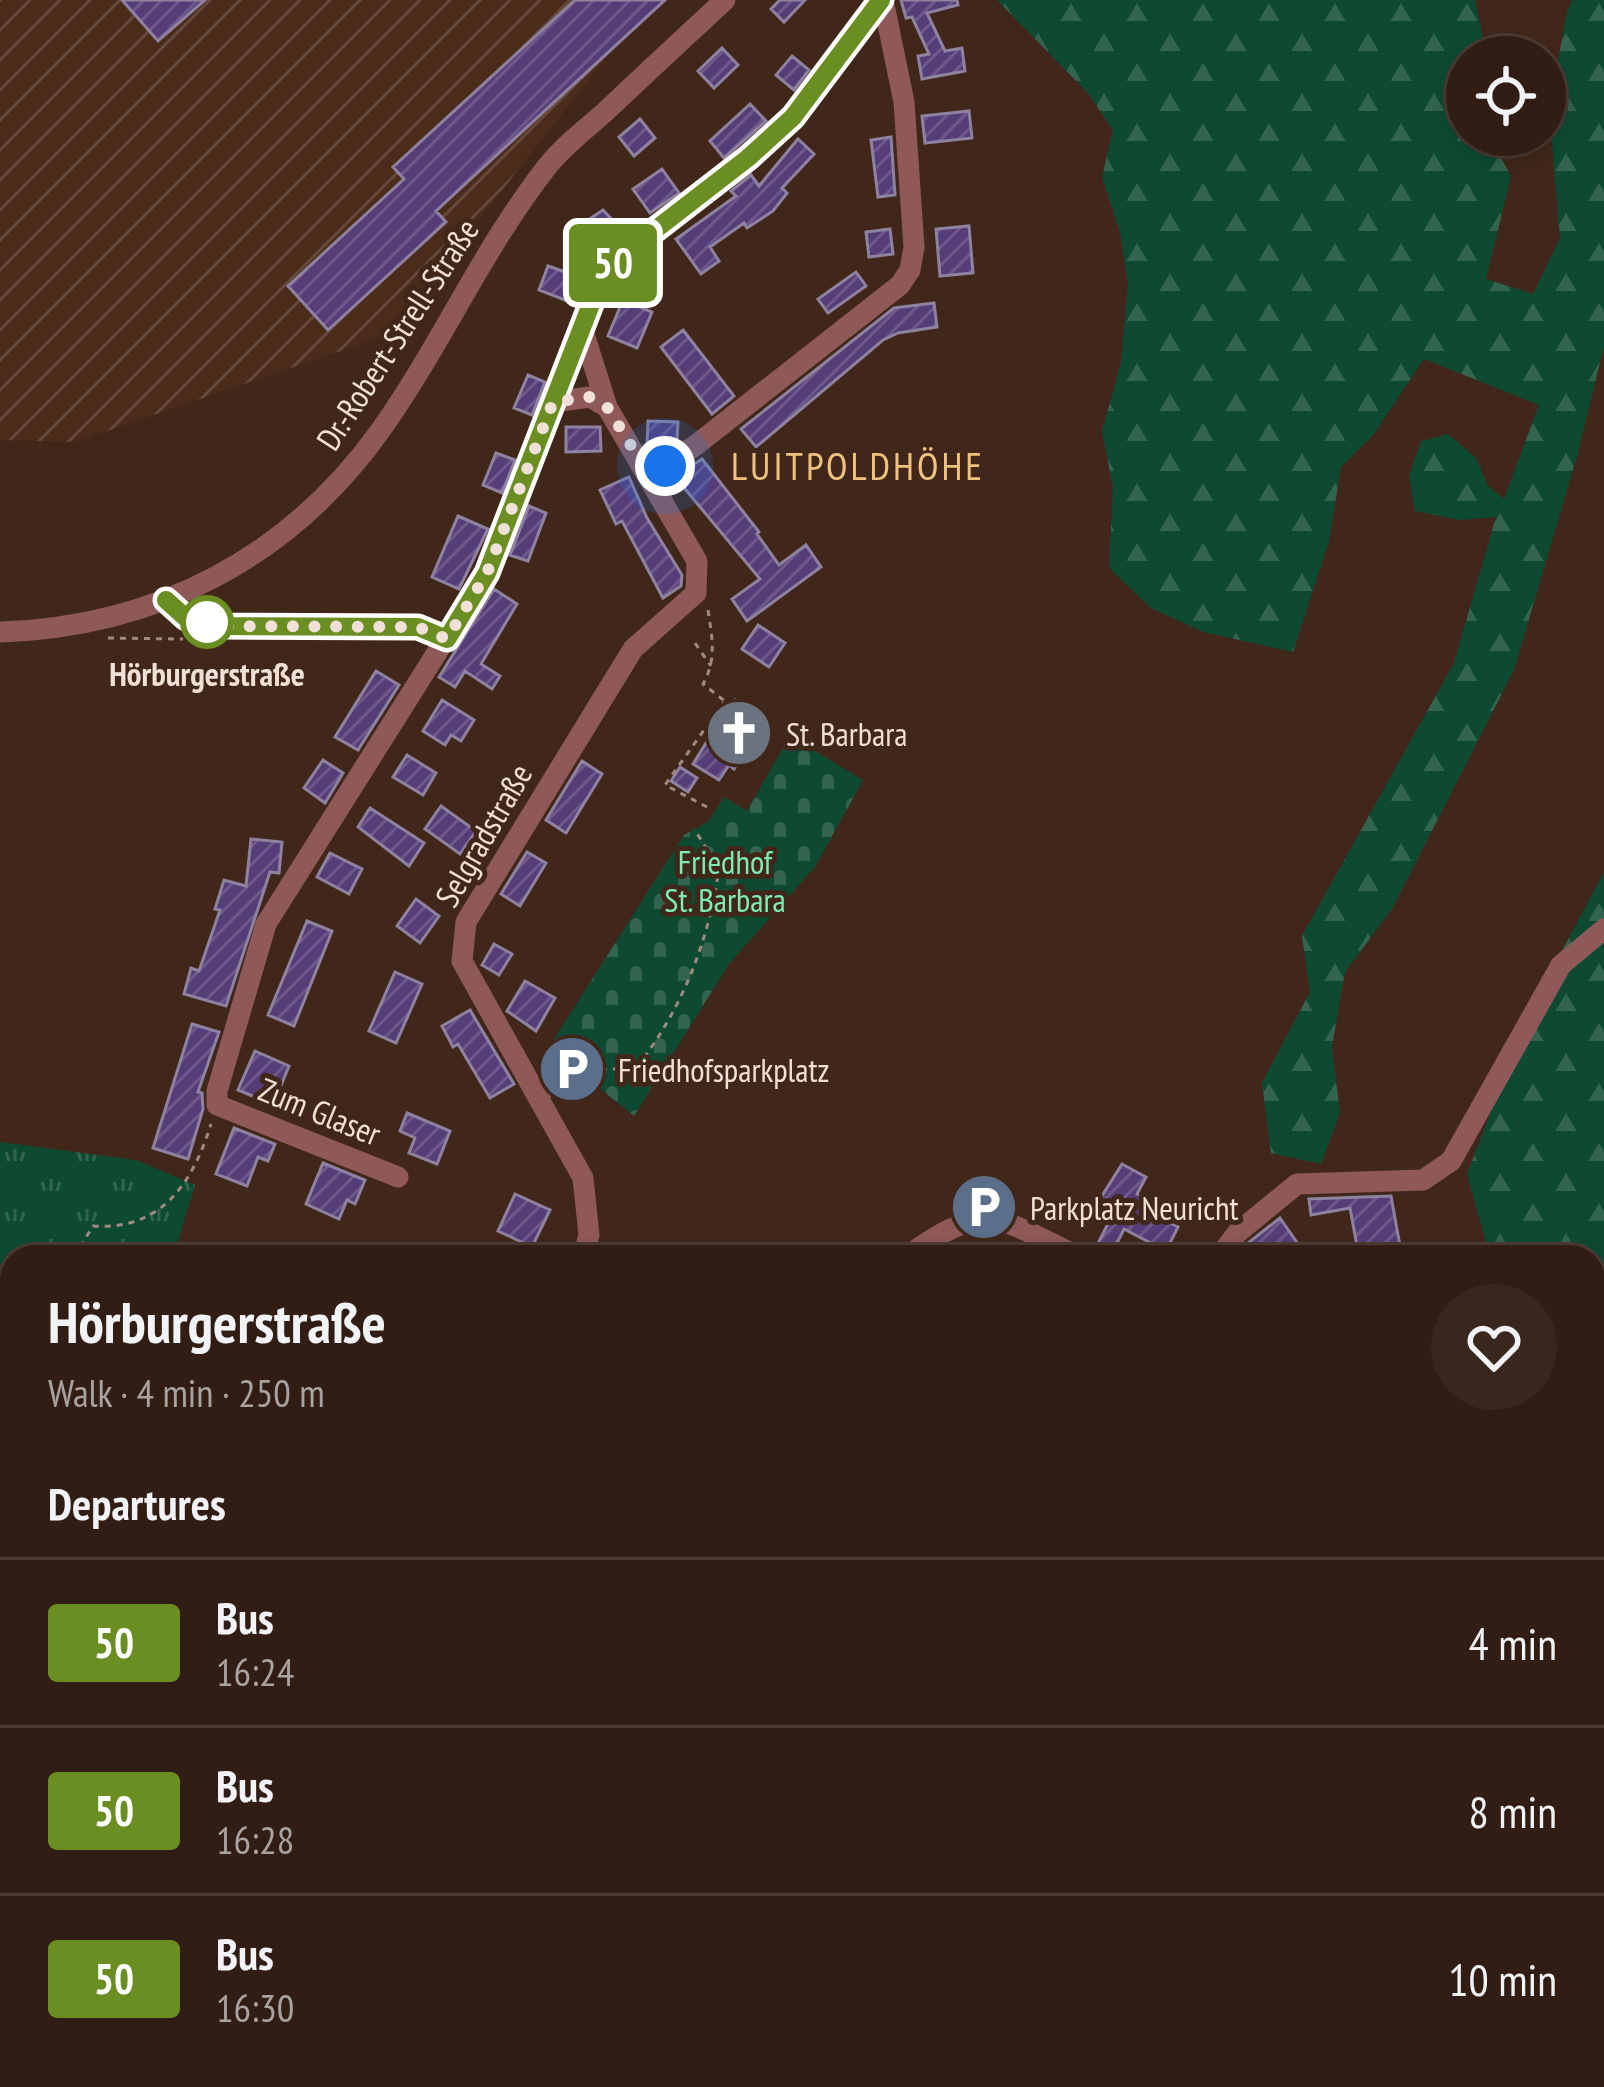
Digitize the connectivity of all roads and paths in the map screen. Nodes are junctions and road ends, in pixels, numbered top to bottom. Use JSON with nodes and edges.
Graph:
{"nodes":[{"id":1,"x":725,"y":0,"type":"edge"},
{"id":2,"x":882,"y":0,"type":"edge"},
{"id":3,"x":582,"y":328,"type":"junction"},
{"id":4,"x":553,"y":402,"type":"junction"},
{"id":5,"x":607,"y":407,"type":"junction"},
{"id":6,"x":650,"y":476,"type":"junction"},
{"id":7,"x":706,"y":599,"type":"dead end"},
{"id":8,"x":166,"y":600,"type":"junction"},
{"id":9,"x":0,"y":632,"type":"edge"},
{"id":10,"x":447,"y":639,"type":"junction"},
{"id":11,"x":695,"y":643,"type":"dead end"},
{"id":12,"x":712,"y":667,"type":"junction"},
{"id":13,"x":724,"y":702,"type":"junction"},
{"id":14,"x":731,"y":706,"type":"dead end"},
{"id":15,"x":707,"y":807,"type":"dead end"},
{"id":16,"x":696,"y":832,"type":"dead end"},
{"id":17,"x":1604,"y":929,"type":"edge"},
{"id":18,"x":572,"y":1069,"type":"joint"},
{"id":19,"x":540,"y":1101,"type":"junction"},
{"id":20,"x":217,"y":1105,"type":"junction"},
{"id":21,"x":398,"y":1178,"type":"dead end"},
{"id":22,"x":81,"y":1245,"type":"edge"},
{"id":23,"x":586,"y":1245,"type":"edge"},
{"id":24,"x":923,"y":1245,"type":"edge"},
{"id":25,"x":1032,"y":1245,"type":"edge"},
{"id":26,"x":1228,"y":1245,"type":"edge"}],
"edges":[{"from":1,"to":8,"type":"street","name":"Dr.-Robert-Strell-Straße"},
{"from":2,"to":3,"type":"street"},
{"from":2,"to":6,"type":"street"},
{"from":3,"to":4,"type":"street"},
{"from":3,"to":5,"type":"street","name":"Selgradstraße"},
{"from":4,"to":5,"type":"street"},
{"from":4,"to":10,"type":"street"},
{"from":5,"to":6,"type":"street","name":"Selgradstraße"},
{"from":6,"to":19,"type":"street","name":"Selgradstraße"},
{"from":7,"to":12,"type":"path"},
{"from":8,"to":9,"type":"street","name":"Dr.-Robert-Strell-Straße"},
{"from":8,"to":10,"type":"street"},
{"from":10,"to":20,"type":"street"},
{"from":11,"to":12,"type":"path"},
{"from":12,"to":13,"type":"path"},
{"from":13,"to":14,"type":"path"},
{"from":13,"to":15,"type":"path"},
{"from":16,"to":18,"type":"path"},
{"from":17,"to":26,"type":"street"},
{"from":18,"to":19,"type":"lane"},
{"from":19,"to":23,"type":"street","name":"Selgradstraße"},
{"from":20,"to":21,"type":"street","name":"Zum Glaser"},
{"from":20,"to":22,"type":"path"},
{"from":24,"to":25,"type":"street"}]}
